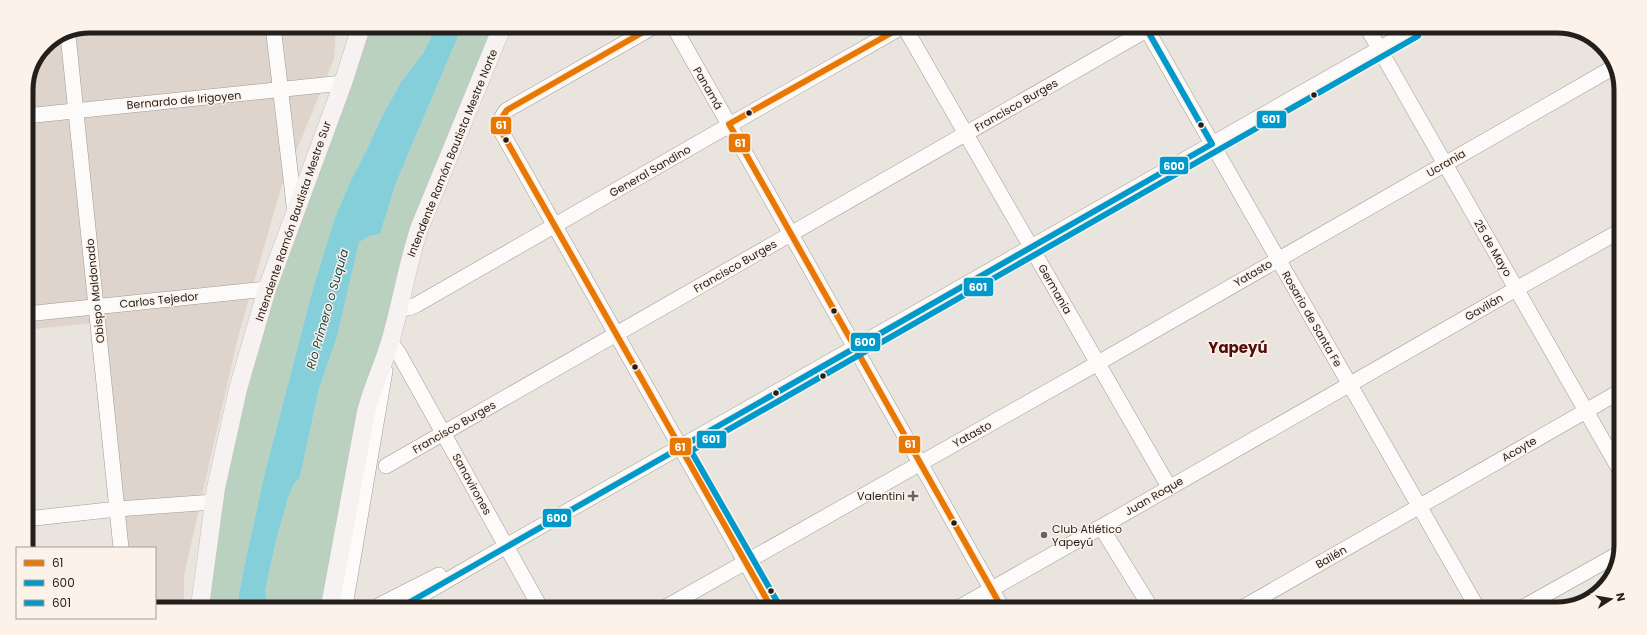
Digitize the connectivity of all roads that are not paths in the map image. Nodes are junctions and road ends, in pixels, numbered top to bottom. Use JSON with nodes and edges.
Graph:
{"nodes":[{"id":1,"x":274,"y":33,"type":"edge"},
{"id":2,"x":359,"y":33,"type":"edge"},
{"id":3,"x":500,"y":33,"type":"edge"},
{"id":4,"x":643,"y":33,"type":"edge"},
{"id":5,"x":677,"y":33,"type":"edge"},
{"id":6,"x":891,"y":33,"type":"edge"},
{"id":7,"x":908,"y":33,"type":"edge"},
{"id":8,"x":1141,"y":33,"type":"edge"},
{"id":9,"x":1150,"y":33,"type":"edge"},
{"id":10,"x":1370,"y":33,"type":"edge"},
{"id":11,"x":1407,"y":33,"type":"edge"},
{"id":12,"x":68,"y":37,"type":"edge"},
{"id":13,"x":1379,"y":48,"type":"junction"},
{"id":14,"x":1610,"y":69,"type":"edge"},
{"id":15,"x":343,"y":83,"type":"junction"},
{"id":16,"x":280,"y":90,"type":"junction"},
{"id":17,"x":76,"y":110,"type":"junction"},
{"id":18,"x":33,"y":115,"type":"edge"},
{"id":19,"x":729,"y":124,"type":"junction"},
{"id":20,"x":966,"y":134,"type":"junction"},
{"id":21,"x":1212,"y":144,"type":"junction"},
{"id":22,"x":1444,"y":164,"type":"junction"},
{"id":23,"x":295,"y":213,"type":"junction"},
{"id":24,"x":555,"y":226,"type":"junction"},
{"id":25,"x":791,"y":234,"type":"junction"},
{"id":26,"x":1614,"y":234,"type":"edge"},
{"id":27,"x":1031,"y":247,"type":"junction"},
{"id":28,"x":1277,"y":259,"type":"junction"},
{"id":29,"x":267,"y":289,"type":"junction"},
{"id":30,"x":1516,"y":289,"type":"junction"},
{"id":31,"x":96,"y":306,"type":"junction"},
{"id":32,"x":398,"y":309,"type":"junction"},
{"id":33,"x":33,"y":313,"type":"edge"},
{"id":34,"x":616,"y":334,"type":"junction"},
{"id":35,"x":390,"y":342,"type":"junction"},
{"id":36,"x":855,"y":348,"type":"junction"},
{"id":37,"x":1098,"y":362,"type":"junction"},
{"id":38,"x":1349,"y":384,"type":"junction"},
{"id":39,"x":1614,"y":395,"type":"edge"},
{"id":40,"x":1586,"y":411,"type":"junction"},
{"id":41,"x":443,"y":434,"type":"junction"},
{"id":42,"x":680,"y":448,"type":"junction"},
{"id":43,"x":1614,"y":460,"type":"edge"},
{"id":44,"x":920,"y":463,"type":"junction"},
{"id":45,"x":386,"y":466,"type":"dead end"},
{"id":46,"x":1169,"y":487,"type":"junction"},
{"id":47,"x":214,"y":502,"type":"junction"},
{"id":48,"x":1419,"y":506,"type":"junction"},
{"id":49,"x":117,"y":509,"type":"junction"},
{"id":50,"x":33,"y":518,"type":"edge"},
{"id":51,"x":1101,"y":527,"type":"junction"},
{"id":52,"x":506,"y":546,"type":"junction"},
{"id":53,"x":121,"y":547,"type":"edge"},
{"id":54,"x":1613,"y":557,"type":"edge"},
{"id":55,"x":746,"y":562,"type":"junction"},
{"id":56,"x":991,"y":588,"type":"junction"},
{"id":57,"x":201,"y":602,"type":"edge"},
{"id":58,"x":331,"y":602,"type":"edge"},
{"id":59,"x":346,"y":602,"type":"edge"},
{"id":60,"x":386,"y":602,"type":"edge"},
{"id":61,"x":410,"y":602,"type":"edge"},
{"id":62,"x":430,"y":602,"type":"edge"},
{"id":63,"x":537,"y":602,"type":"edge"},
{"id":64,"x":675,"y":602,"type":"edge"},
{"id":65,"x":768,"y":602,"type":"edge"},
{"id":66,"x":968,"y":602,"type":"edge"},
{"id":67,"x":999,"y":602,"type":"edge"},
{"id":68,"x":1147,"y":602,"type":"edge"},
{"id":69,"x":1252,"y":602,"type":"edge"},
{"id":70,"x":1474,"y":602,"type":"edge"},
{"id":71,"x":1532,"y":602,"type":"edge"}],
"edges":[{"from":1,"to":16,"type":"street"},
{"from":2,"to":15,"type":"main road","name":"Intendente Ramón Bautista Mestre Sur"},
{"from":3,"to":32,"type":"main road","name":"Intendente Ramón Bautista Mestre Norte"},
{"from":4,"to":24,"type":"street"},
{"from":5,"to":19,"type":"street","name":"Panamá"},
{"from":6,"to":19,"type":"street","name":"General Sandino"},
{"from":7,"to":20,"type":"street","name":"Germania"},
{"from":8,"to":20,"type":"street","name":"Francisco Burges"},
{"from":9,"to":21,"type":"street","name":"Rosario de Santa Fe"},
{"from":10,"to":13,"type":"street","name":"25 de Mayo"},
{"from":11,"to":13,"type":"street"},
{"from":12,"to":17,"type":"street","name":"Obispo Maldonado"},
{"from":13,"to":21,"type":"street"},
{"from":13,"to":22,"type":"street","name":"25 de Mayo"},
{"from":14,"to":22,"type":"street","name":"Ucrania"},
{"from":15,"to":16,"type":"street","name":"Bernardo de Irigoyen"},
{"from":15,"to":23,"type":"main road","name":"Intendente Ramón Bautista Mestre Sur"},
{"from":16,"to":17,"type":"street","name":"Bernardo de Irigoyen"},
{"from":16,"to":23,"type":"street"},
{"from":17,"to":18,"type":"street","name":"Bernardo de Irigoyen"},
{"from":17,"to":31,"type":"street","name":"Obispo Maldonado"},
{"from":19,"to":24,"type":"street","name":"General Sandino"},
{"from":19,"to":25,"type":"street","name":"Panamá"},
{"from":20,"to":25,"type":"street","name":"Francisco Burges"},
{"from":20,"to":27,"type":"street","name":"Germania"},
{"from":21,"to":27,"type":"street"},
{"from":21,"to":28,"type":"street","name":"Rosario de Santa Fe"},
{"from":22,"to":28,"type":"street","name":"Ucrania"},
{"from":22,"to":30,"type":"street","name":"25 de Mayo"},
{"from":23,"to":29,"type":"main road","name":"Intendente Ramón Bautista Mestre Sur"},
{"from":24,"to":32,"type":"street","name":"General Sandino"},
{"from":24,"to":34,"type":"street"},
{"from":25,"to":34,"type":"street","name":"Francisco Burges"},
{"from":25,"to":36,"type":"street","name":"Panamá"},
{"from":26,"to":30,"type":"street","name":"Gavilán"},
{"from":27,"to":36,"type":"street"},
{"from":27,"to":37,"type":"street","name":"Germania"},
{"from":28,"to":37,"type":"street","name":"Yatasto"},
{"from":28,"to":38,"type":"street","name":"Rosario de Santa Fe"},
{"from":29,"to":31,"type":"street","name":"Carlos Tejedor"},
{"from":29,"to":47,"type":"main road","name":"Intendente Ramón Bautista Mestre Sur"},
{"from":30,"to":38,"type":"street","name":"Gavilán"},
{"from":30,"to":40,"type":"street","name":"25 de Mayo"},
{"from":31,"to":33,"type":"street","name":"Carlos Tejedor"},
{"from":31,"to":49,"type":"street","name":"Obispo Maldonado"},
{"from":32,"to":35,"type":"main road","name":"Intendente Ramón Bautista Mestre Norte"},
{"from":34,"to":41,"type":"street","name":"Francisco Burges"},
{"from":34,"to":42,"type":"street"},
{"from":35,"to":41,"type":"street","name":"Sanavirones"},
{"from":35,"to":58,"type":"main road","name":"Intendente Ramón Bautista Mestre Norte"},
{"from":35,"to":59,"type":"street"},
{"from":36,"to":42,"type":"street"},
{"from":36,"to":44,"type":"street","name":"Panamá"},
{"from":37,"to":44,"type":"street","name":"Yatasto"},
{"from":37,"to":46,"type":"street","name":"Germania"},
{"from":38,"to":46,"type":"street","name":"Juan Roque"},
{"from":38,"to":48,"type":"street","name":"Rosario de Santa Fe"},
{"from":39,"to":40,"type":"street","name":"Acoyte"},
{"from":40,"to":43,"type":"street","name":"25 de Mayo"},
{"from":40,"to":48,"type":"street","name":"Acoyte"},
{"from":41,"to":45,"type":"street","name":"Francisco Burges"},
{"from":41,"to":52,"type":"street","name":"Sanavirones"},
{"from":42,"to":52,"type":"street"},
{"from":42,"to":55,"type":"street"},
{"from":44,"to":55,"type":"street","name":"Yatasto"},
{"from":44,"to":56,"type":"street","name":"Panamá"},
{"from":46,"to":51,"type":"street","name":"Juan Roque"},
{"from":47,"to":49,"type":"street"},
{"from":47,"to":57,"type":"main road","name":"Intendente Ramón Bautista Mestre Sur"},
{"from":48,"to":69,"type":"street","name":"Bailén"},
{"from":48,"to":70,"type":"street","name":"Rosario de Santa Fe"},
{"from":49,"to":50,"type":"street"},
{"from":49,"to":53,"type":"street","name":"Obispo Maldonado"},
{"from":51,"to":56,"type":"street","name":"Juan Roque"},
{"from":51,"to":68,"type":"street"},
{"from":52,"to":60,"type":"street"},
{"from":52,"to":61,"type":"street"},
{"from":52,"to":62,"type":"street"},
{"from":52,"to":63,"type":"street","name":"Sanavirones"},
{"from":54,"to":71,"type":"street"},
{"from":55,"to":64,"type":"street","name":"Yatasto"},
{"from":55,"to":65,"type":"street"},
{"from":56,"to":66,"type":"street","name":"Juan Roque"},
{"from":56,"to":67,"type":"street","name":"Panamá"}]}
